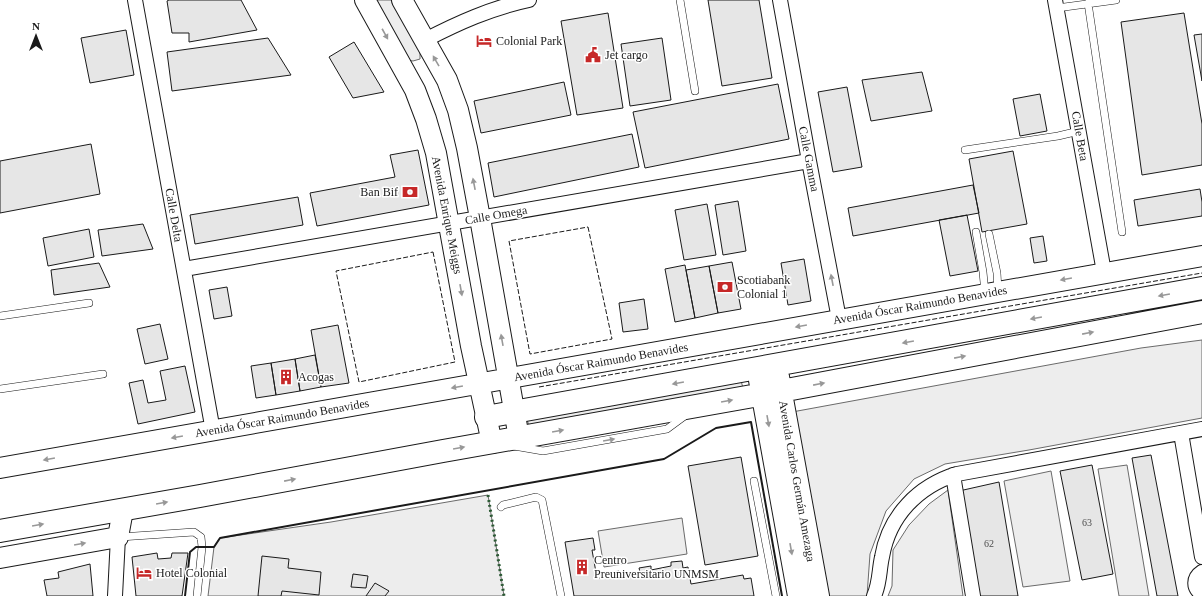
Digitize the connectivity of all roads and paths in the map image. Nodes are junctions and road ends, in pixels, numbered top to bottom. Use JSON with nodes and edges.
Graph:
{"nodes":[{"id":1,"x":135,"y":0,"type":"edge"},
{"id":2,"x":365,"y":0,"type":"edge"},
{"id":3,"x":402,"y":0,"type":"edge"},
{"id":4,"x":529,"y":0,"type":"edge"},
{"id":5,"x":680,"y":0,"type":"edge"},
{"id":6,"x":780,"y":0,"type":"edge"},
{"id":7,"x":1116,"y":0,"type":"edge"},
{"id":8,"x":1088,"y":3,"type":"junction"},
{"id":9,"x":1056,"y":4,"type":"edge"},
{"id":10,"x":425,"y":40,"type":"junction"},
{"id":11,"x":695,"y":90,"type":"dead end"},
{"id":12,"x":1079,"y":131,"type":"junction"},
{"id":13,"x":965,"y":150,"type":"dead end"},
{"id":14,"x":809,"y":161,"type":"junction"},
{"id":15,"x":480,"y":218,"type":"junction"},
{"id":16,"x":450,"y":223,"type":"junction"},
{"id":17,"x":976,"y":232,"type":"dead end"},
{"id":18,"x":1122,"y":232,"type":"dead end"},
{"id":19,"x":990,"y":234,"type":"dead end"},
{"id":20,"x":1202,"y":256,"type":"edge"},
{"id":21,"x":184,"y":269,"type":"junction"},
{"id":22,"x":1104,"y":272,"type":"junction"},
{"id":23,"x":1202,"y":288,"type":"edge"},
{"id":24,"x":992,"y":292,"type":"junction"},
{"id":25,"x":89,"y":303,"type":"dead end"},
{"id":26,"x":1202,"y":312,"type":"edge"},
{"id":27,"x":0,"y":316,"type":"edge"},
{"id":28,"x":839,"y":319,"type":"junction"},
{"id":29,"x":767,"y":367,"type":"junction"},
{"id":30,"x":103,"y":374,"type":"dead end"},
{"id":31,"x":509,"y":378,"type":"junction"},
{"id":32,"x":479,"y":384,"type":"junction"},
{"id":33,"x":0,"y":389,"type":"edge"},
{"id":34,"x":772,"y":393,"type":"junction"},
{"id":35,"x":698,"y":406,"type":"junction"},
{"id":36,"x":515,"y":412,"type":"junction"},
{"id":37,"x":486,"y":417,"type":"junction"},
{"id":38,"x":1202,"y":429,"type":"edge"},
{"id":39,"x":213,"y":430,"type":"junction"},
{"id":40,"x":1181,"y":433,"type":"junction"},
{"id":41,"x":519,"y":438,"type":"junction"},
{"id":42,"x":492,"y":442,"type":"junction"},
{"id":43,"x":0,"y":468,"type":"edge"},
{"id":44,"x":953,"y":475,"type":"junction"},
{"id":45,"x":754,"y":481,"type":"dead end"},
{"id":46,"x":501,"y":507,"type":"dead end"},
{"id":47,"x":123,"y":510,"type":"junction"},
{"id":48,"x":0,"y":532,"type":"edge"},
{"id":49,"x":118,"y":537,"type":"junction"},
{"id":50,"x":1202,"y":557,"type":"edge"},
{"id":51,"x":0,"y":558,"type":"edge"},
{"id":52,"x":1202,"y":572,"type":"edge"},
{"id":53,"x":1202,"y":594,"type":"edge"},
{"id":54,"x":115,"y":596,"type":"edge"},
{"id":55,"x":197,"y":596,"type":"edge"},
{"id":56,"x":561,"y":596,"type":"edge"},
{"id":57,"x":776,"y":596,"type":"edge"},
{"id":58,"x":799,"y":596,"type":"edge"},
{"id":59,"x":818,"y":596,"type":"edge"},
{"id":60,"x":874,"y":596,"type":"edge"},
{"id":61,"x":973,"y":596,"type":"edge"}],
"edges":[{"from":1,"to":21,"type":"street","name":"Calle Delta"},
{"from":2,"to":16,"type":"main road","name":"Avenida Enrique Meiggs","one_way":true},
{"from":3,"to":10,"type":"main road"},
{"from":4,"to":10,"type":"street"},
{"from":5,"to":11,"type":"lane"},
{"from":6,"to":14,"type":"street","name":"Calle Gamma"},
{"from":7,"to":8,"type":"lane"},
{"from":8,"to":9,"type":"lane"},
{"from":8,"to":18,"type":"lane"},
{"from":9,"to":12,"type":"street","name":"Calle Beta"},
{"from":15,"to":10,"type":"main road","one_way":true},
{"from":12,"to":13,"type":"lane"},
{"from":12,"to":22,"type":"street","name":"Calle Beta"},
{"from":14,"to":15,"type":"street","name":"Calle Omega"},
{"from":28,"to":14,"type":"street","name":"Calle Gamma","one_way":true},
{"from":15,"to":16,"type":"street","name":"Calle Omega"},
{"from":31,"to":15,"type":"main road","one_way":true},
{"from":16,"to":21,"type":"street","name":"Calle Omega"},
{"from":16,"to":32,"type":"main road","name":"Avenida Enrique Meiggs","one_way":true},
{"from":17,"to":24,"type":"lane"},
{"from":19,"to":24,"type":"lane"},
{"from":20,"to":22,"type":"main road","name":"Avenida Óscar Raimundo Benavides"},
{"from":21,"to":39,"type":"street","name":"Calle Delta"},
{"from":22,"to":24,"type":"main road","name":"Avenida Óscar Raimundo Benavides","one_way":true},
{"from":23,"to":29,"type":"main road","one_way":true},
{"from":24,"to":28,"type":"main road","name":"Avenida Óscar Raimundo Benavides"},
{"from":25,"to":27,"type":"lane"},
{"from":34,"to":26,"type":"main road","one_way":true},
{"from":28,"to":31,"type":"main road","name":"Avenida Óscar Raimundo Benavides","one_way":true},
{"from":29,"to":34,"type":"main road","name":"Avenida Carlos Germán Amezaga"},
{"from":29,"to":36,"type":"main road","one_way":true},
{"from":30,"to":33,"type":"lane"},
{"from":31,"to":32,"type":"main road","name":"Avenida Óscar Raimundo Benavides"},
{"from":31,"to":36,"type":"main road"},
{"from":32,"to":37,"type":"main road","name":"Avenida Enrique Meiggs"},
{"from":32,"to":39,"type":"main road","name":"Avenida Óscar Raimundo Benavides","one_way":true},
{"from":35,"to":34,"type":"main road","one_way":true},
{"from":34,"to":58,"type":"main road","name":"Avenida Carlos Germán Amezaga","one_way":true},
{"from":34,"to":59,"type":"main road","name":"Avenida Carlos Germán Amezaga"},
{"from":41,"to":35,"type":"main road","one_way":true},
{"from":42,"to":35,"type":"lane","one_way":true},
{"from":36,"to":37,"type":"main road"},
{"from":36,"to":41,"type":"main road"},
{"from":37,"to":42,"type":"main road","name":"Avenida Enrique Meiggs"},
{"from":38,"to":40,"type":"street"},
{"from":39,"to":43,"type":"main road","name":"Avenida Óscar Raimundo Benavides","one_way":true},
{"from":40,"to":44,"type":"street"},
{"from":40,"to":50,"type":"street"},
{"from":41,"to":42,"type":"main road"},
{"from":47,"to":42,"type":"main road","one_way":true},
{"from":44,"to":60,"type":"street"},
{"from":44,"to":61,"type":"street"},
{"from":45,"to":57,"type":"lane"},
{"from":46,"to":56,"type":"lane"},
{"from":48,"to":47,"type":"main road","one_way":true},
{"from":47,"to":49,"type":"main road"},
{"from":51,"to":49,"type":"main road","one_way":true},
{"from":49,"to":54,"type":"street"},
{"from":49,"to":55,"type":"lane"},
{"from":52,"to":53,"type":"street"}]}
